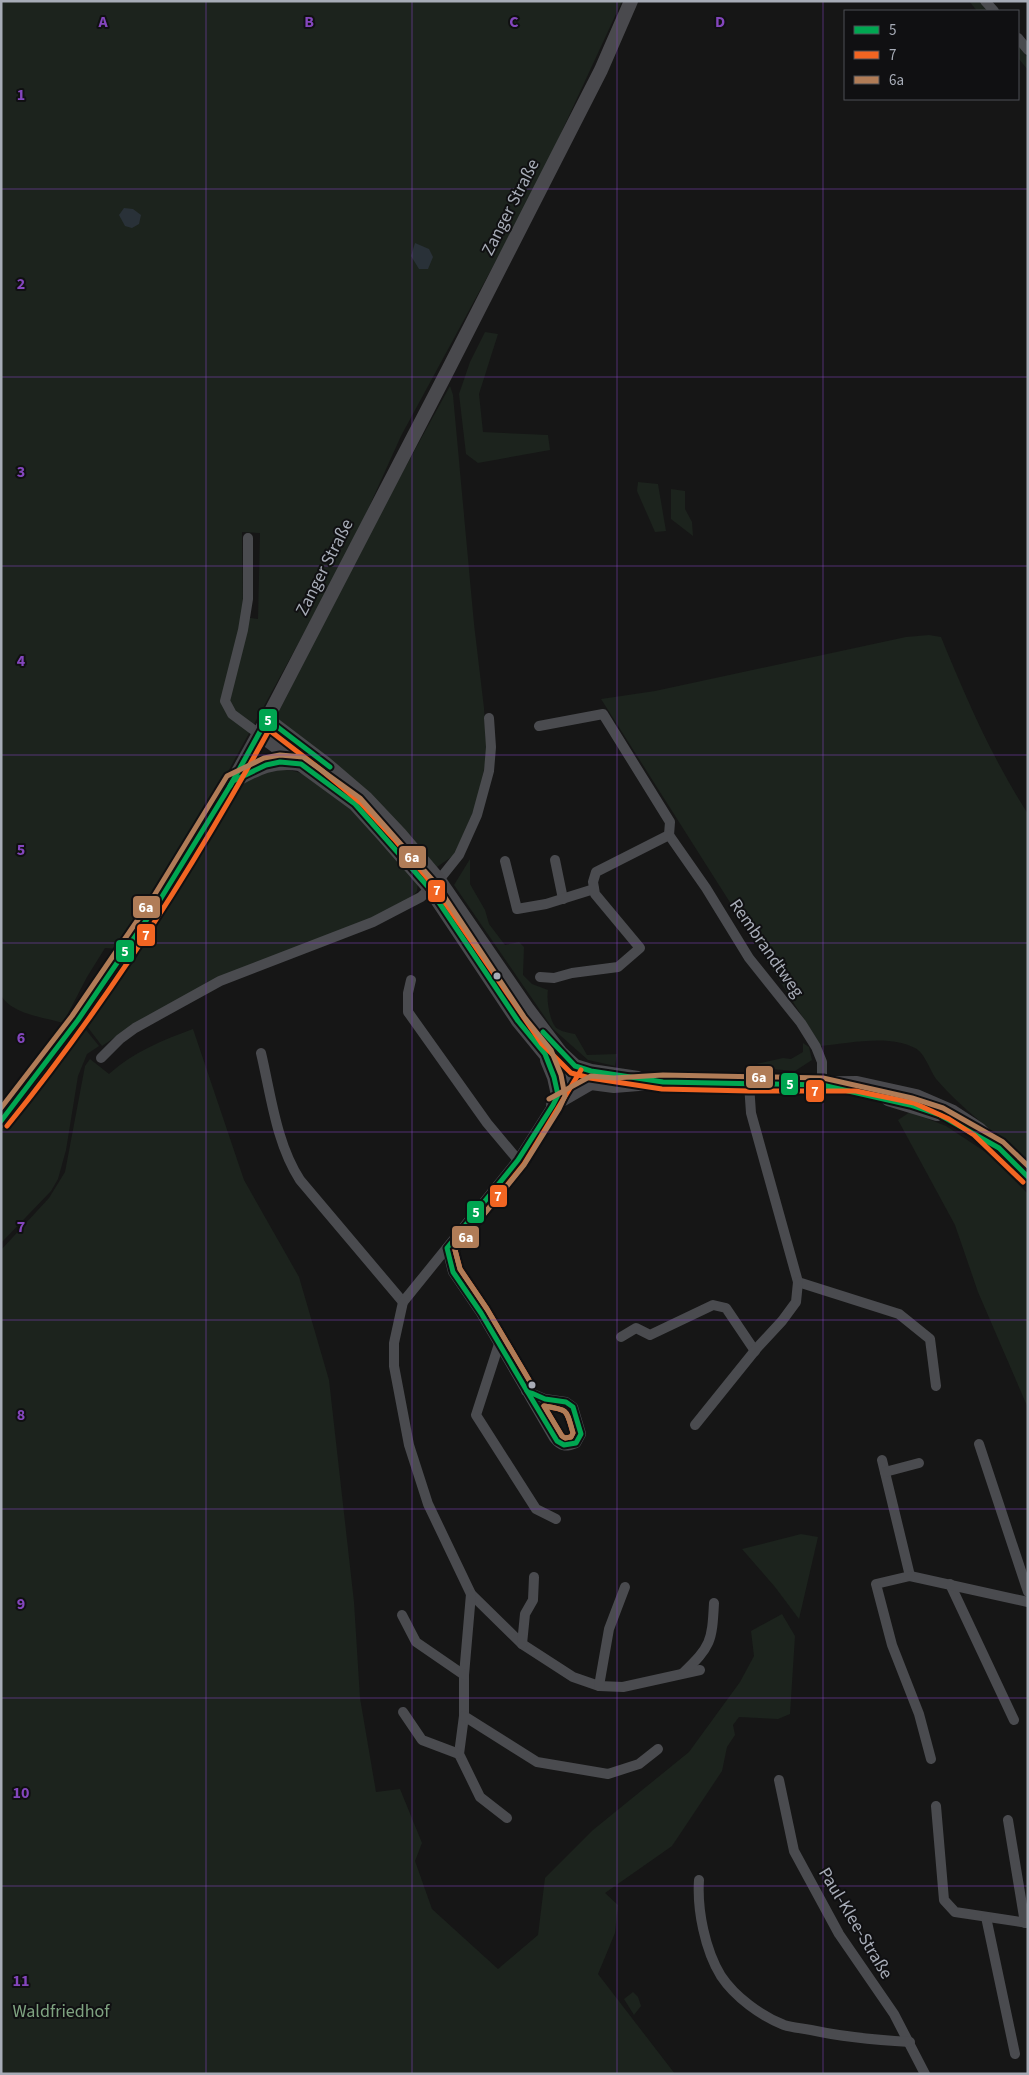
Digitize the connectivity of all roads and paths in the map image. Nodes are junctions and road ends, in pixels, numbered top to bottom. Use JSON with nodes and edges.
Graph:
{"nodes":[{"id":1,"x":631,"y":1,"type":"edge"},
{"id":2,"x":1019,"y":39,"type":"edge"},
{"id":3,"x":1028,"y":50,"type":"edge"},
{"id":4,"x":248,"y":538,"type":"dead end"},
{"id":5,"x":489,"y":718,"type":"dead end"},
{"id":6,"x":267,"y":719,"type":"junction"},
{"id":7,"x":539,"y":726,"type":"dead end"},
{"id":8,"x":259,"y":734,"type":"junction"},
{"id":9,"x":301,"y":764,"type":"junction"},
{"id":10,"x":233,"y":781,"type":"junction"},
{"id":11,"x":669,"y":835,"type":"junction"},
{"id":12,"x":555,"y":860,"type":"dead end"},
{"id":13,"x":505,"y":861,"type":"dead end"},
{"id":14,"x":434,"y":885,"type":"junction"},
{"id":15,"x":594,"y":889,"type":"junction"},
{"id":16,"x":564,"y":899,"type":"junction"},
{"id":17,"x":540,"y":977,"type":"dead end"},
{"id":18,"x":411,"y":980,"type":"dead end"},
{"id":19,"x":261,"y":1053,"type":"dead end"},
{"id":20,"x":545,"y":1054,"type":"junction"},
{"id":21,"x":102,"y":1058,"type":"dead end"},
{"id":22,"x":572,"y":1071,"type":"junction"},
{"id":23,"x":663,"y":1082,"type":"junction"},
{"id":24,"x":591,"y":1083,"type":"junction"},
{"id":25,"x":749,"y":1084,"type":"junction"},
{"id":26,"x":822,"y":1085,"type":"junction"},
{"id":27,"x":556,"y":1100,"type":"junction"},
{"id":28,"x":1,"y":1121,"type":"edge"},
{"id":29,"x":518,"y":1160,"type":"junction"},
{"id":30,"x":1028,"y":1177,"type":"edge"},
{"id":31,"x":447,"y":1248,"type":"junction"},
{"id":32,"x":798,"y":1282,"type":"junction"},
{"id":33,"x":403,"y":1302,"type":"junction"},
{"id":34,"x":620,"y":1337,"type":"dead end"},
{"id":35,"x":499,"y":1344,"type":"junction"},
{"id":36,"x":755,"y":1351,"type":"junction"},
{"id":37,"x":936,"y":1386,"type":"dead end"},
{"id":38,"x":526,"y":1391,"type":"junction"},
{"id":39,"x":695,"y":1426,"type":"dead end"},
{"id":40,"x":979,"y":1444,"type":"dead end"},
{"id":41,"x":882,"y":1460,"type":"dead end"},
{"id":42,"x":919,"y":1463,"type":"dead end"},
{"id":43,"x":885,"y":1472,"type":"junction"},
{"id":44,"x":556,"y":1519,"type":"dead end"},
{"id":45,"x":910,"y":1576,"type":"junction"},
{"id":46,"x":534,"y":1577,"type":"dead end"},
{"id":47,"x":950,"y":1584,"type":"junction"},
{"id":48,"x":625,"y":1587,"type":"dead end"},
{"id":49,"x":1028,"y":1592,"type":"edge"},
{"id":50,"x":470,"y":1594,"type":"junction"},
{"id":51,"x":1028,"y":1602,"type":"edge"},
{"id":52,"x":714,"y":1603,"type":"dead end"},
{"id":53,"x":402,"y":1615,"type":"dead end"},
{"id":54,"x":522,"y":1644,"type":"junction"},
{"id":55,"x":700,"y":1670,"type":"dead end"},
{"id":56,"x":683,"y":1673,"type":"junction"},
{"id":57,"x":464,"y":1675,"type":"junction"},
{"id":58,"x":599,"y":1686,"type":"junction"},
{"id":59,"x":403,"y":1712,"type":"dead end"},
{"id":60,"x":464,"y":1716,"type":"junction"},
{"id":61,"x":1014,"y":1720,"type":"dead end"},
{"id":62,"x":658,"y":1750,"type":"dead end"},
{"id":63,"x":459,"y":1754,"type":"junction"},
{"id":64,"x":930,"y":1759,"type":"dead end"},
{"id":65,"x":779,"y":1780,"type":"dead end"},
{"id":66,"x":936,"y":1806,"type":"dead end"},
{"id":67,"x":506,"y":1818,"type":"dead end"},
{"id":68,"x":1008,"y":1820,"type":"dead end"},
{"id":69,"x":698,"y":1880,"type":"dead end"},
{"id":70,"x":986,"y":1917,"type":"junction"},
{"id":71,"x":1026,"y":1923,"type":"edge"},
{"id":72,"x":910,"y":2042,"type":"junction"},
{"id":73,"x":1015,"y":2054,"type":"dead end"},
{"id":74,"x":926,"y":2074,"type":"edge"}],
"edges":[{"from":1,"to":6,"type":"street","name":"Zanger Straße"},
{"from":2,"to":3,"type":"street"},
{"from":4,"to":8,"type":"street"},
{"from":5,"to":14,"type":"street"},
{"from":6,"to":8,"type":"street","name":"Zanger Straße"},
{"from":6,"to":14,"type":"street"},
{"from":7,"to":11,"type":"street","name":"Rembrandtweg"},
{"from":8,"to":9,"type":"street"},
{"from":8,"to":10,"type":"street","name":"Zanger Straße"},
{"from":9,"to":10,"type":"street"},
{"from":9,"to":14,"type":"street"},
{"from":10,"to":28,"type":"street","name":"Zanger Straße"},
{"from":11,"to":15,"type":"street"},
{"from":11,"to":26,"type":"street","name":"Rembrandtweg"},
{"from":12,"to":16,"type":"street"},
{"from":13,"to":16,"type":"street"},
{"from":14,"to":20,"type":"street"},
{"from":14,"to":21,"type":"street"},
{"from":14,"to":22,"type":"street"},
{"from":15,"to":16,"type":"street"},
{"from":15,"to":17,"type":"street"},
{"from":18,"to":29,"type":"street"},
{"from":19,"to":33,"type":"street"},
{"from":20,"to":22,"type":"street"},
{"from":20,"to":27,"type":"street"},
{"from":22,"to":23,"type":"street"},
{"from":22,"to":24,"type":"street"},
{"from":22,"to":27,"type":"street"},
{"from":23,"to":24,"type":"street"},
{"from":23,"to":25,"type":"street"},
{"from":24,"to":27,"type":"street"},
{"from":25,"to":26,"type":"street"},
{"from":25,"to":32,"type":"street"},
{"from":26,"to":30,"type":"street"},
{"from":27,"to":29,"type":"street"},
{"from":29,"to":31,"type":"street"},
{"from":31,"to":33,"type":"street"},
{"from":31,"to":35,"type":"street"},
{"from":32,"to":36,"type":"street"},
{"from":32,"to":37,"type":"street"},
{"from":33,"to":50,"type":"street"},
{"from":34,"to":36,"type":"street"},
{"from":35,"to":38,"type":"street"},
{"from":35,"to":44,"type":"street"},
{"from":36,"to":39,"type":"street"},
{"from":38,"to":38,"type":"street"},
{"from":40,"to":49,"type":"street"},
{"from":41,"to":43,"type":"street"},
{"from":42,"to":43,"type":"street"},
{"from":43,"to":45,"type":"street"},
{"from":45,"to":47,"type":"street"},
{"from":45,"to":64,"type":"street"},
{"from":46,"to":54,"type":"street"},
{"from":47,"to":51,"type":"street"},
{"from":47,"to":61,"type":"street"},
{"from":48,"to":58,"type":"street"},
{"from":50,"to":54,"type":"street"},
{"from":50,"to":57,"type":"street"},
{"from":52,"to":56,"type":"street"},
{"from":53,"to":57,"type":"street"},
{"from":54,"to":58,"type":"street"},
{"from":55,"to":56,"type":"street"},
{"from":56,"to":58,"type":"street"},
{"from":57,"to":60,"type":"street"},
{"from":59,"to":63,"type":"street"},
{"from":60,"to":62,"type":"street"},
{"from":60,"to":63,"type":"street"},
{"from":63,"to":67,"type":"street"},
{"from":65,"to":72,"type":"street","name":"Paul-Klee-Straße"},
{"from":66,"to":70,"type":"street"},
{"from":68,"to":71,"type":"street"},
{"from":69,"to":72,"type":"street"},
{"from":70,"to":71,"type":"street"},
{"from":70,"to":73,"type":"street"},
{"from":72,"to":74,"type":"street","name":"Paul-Klee-Straße"}]}
